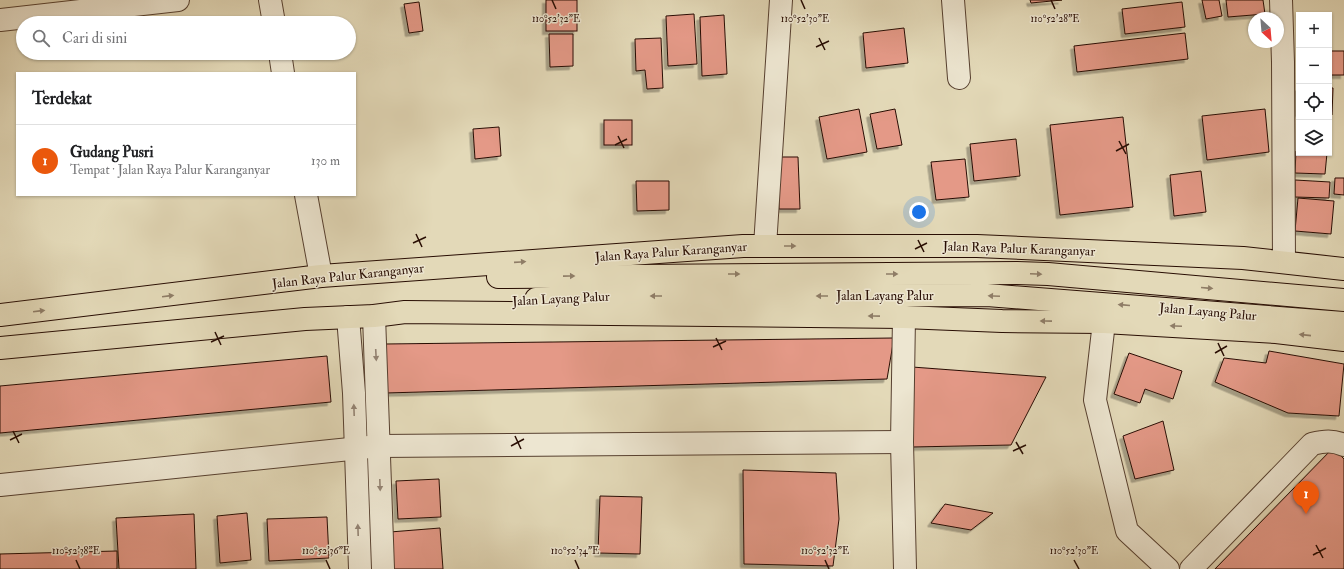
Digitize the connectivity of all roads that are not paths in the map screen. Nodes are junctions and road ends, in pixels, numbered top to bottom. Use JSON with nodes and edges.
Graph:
{"nodes":[{"id":1,"x":178,"y":0,"type":"edge"},
{"id":2,"x":270,"y":0,"type":"edge"},
{"id":3,"x":781,"y":0,"type":"edge"},
{"id":4,"x":953,"y":0,"type":"edge"},
{"id":5,"x":1281,"y":0,"type":"edge"},
{"id":6,"x":90,"y":5,"type":"edge"},
{"id":7,"x":24,"y":16,"type":"edge"},
{"id":8,"x":273,"y":16,"type":"edge"},
{"id":9,"x":16,"y":17,"type":"edge"},
{"id":10,"x":0,"y":20,"type":"edge"},
{"id":11,"x":281,"y":60,"type":"edge"},
{"id":12,"x":283,"y":72,"type":"edge"},
{"id":13,"x":959,"y":78,"type":"dead end"},
{"id":14,"x":306,"y":196,"type":"edge"},
{"id":15,"x":765,"y":246,"type":"junction"},
{"id":16,"x":1284,"y":261,"type":"junction"},
{"id":17,"x":433,"y":268,"type":"junction"},
{"id":18,"x":1344,"y":269,"type":"edge"},
{"id":19,"x":321,"y":276,"type":"junction"},
{"id":20,"x":1344,"y":300,"type":"edge"},
{"id":21,"x":425,"y":312,"type":"junction"},
{"id":22,"x":0,"y":315,"type":"edge"},
{"id":23,"x":374,"y":316,"type":"junction"},
{"id":24,"x":348,"y":317,"type":"junction"},
{"id":25,"x":904,"y":317,"type":"junction"},
{"id":26,"x":1104,"y":322,"type":"junction"},
{"id":27,"x":1344,"y":323,"type":"edge"},
{"id":28,"x":1344,"y":340,"type":"edge"},
{"id":29,"x":0,"y":348,"type":"edge"},
{"id":30,"x":902,"y":442,"type":"junction"},
{"id":31,"x":1344,"y":445,"type":"edge"},
{"id":32,"x":379,"y":446,"type":"junction"},
{"id":33,"x":355,"y":449,"type":"junction"},
{"id":34,"x":0,"y":485,"type":"edge"},
{"id":35,"x":360,"y":569,"type":"edge"},
{"id":36,"x":383,"y":569,"type":"edge"},
{"id":37,"x":905,"y":569,"type":"edge"},
{"id":38,"x":1168,"y":569,"type":"edge"},
{"id":39,"x":1191,"y":569,"type":"edge"}],
"edges":[{"from":1,"to":6,"type":"street"},
{"from":2,"to":8,"type":"street"},
{"from":3,"to":15,"type":"street"},
{"from":4,"to":13,"type":"street"},
{"from":5,"to":16,"type":"street"},
{"from":6,"to":7,"type":"street"},
{"from":9,"to":10,"type":"street"},
{"from":11,"to":12,"type":"street"},
{"from":14,"to":19,"type":"street"},
{"from":15,"to":16,"type":"main road","name":"Jalan Raya Palur Karanganyar","one_way":true},
{"from":17,"to":15,"type":"main road","name":"Jalan Raya Palur Karanganyar","one_way":true},
{"from":16,"to":18,"type":"main road","name":"Jalan Raya Palur Karanganyar"},
{"from":17,"to":19,"type":"main road","name":"Jalan Raya Palur Karanganyar"},
{"from":17,"to":20,"type":"main road","name":"Jalan Layang Palur","one_way":true},
{"from":22,"to":19,"type":"main road","name":"Jalan Raya Palur Karanganyar","one_way":true},
{"from":21,"to":23,"type":"main road"},
{"from":25,"to":21,"type":"main road","one_way":true},
{"from":27,"to":21,"type":"main road","name":"Jalan Layang Palur","one_way":true},
{"from":23,"to":24,"type":"main road"},
{"from":23,"to":32,"type":"street","one_way":true},
{"from":24,"to":29,"type":"main road"},
{"from":33,"to":24,"type":"street","one_way":true},
{"from":26,"to":25,"type":"main road","one_way":true},
{"from":25,"to":30,"type":"street"},
{"from":28,"to":26,"type":"main road","one_way":true},
{"from":26,"to":38,"type":"street"},
{"from":30,"to":32,"type":"street"},
{"from":30,"to":37,"type":"street"},
{"from":31,"to":39,"type":"street"},
{"from":32,"to":33,"type":"street"},
{"from":32,"to":36,"type":"street","one_way":true},
{"from":33,"to":34,"type":"street"},
{"from":35,"to":33,"type":"street","one_way":true}]}
